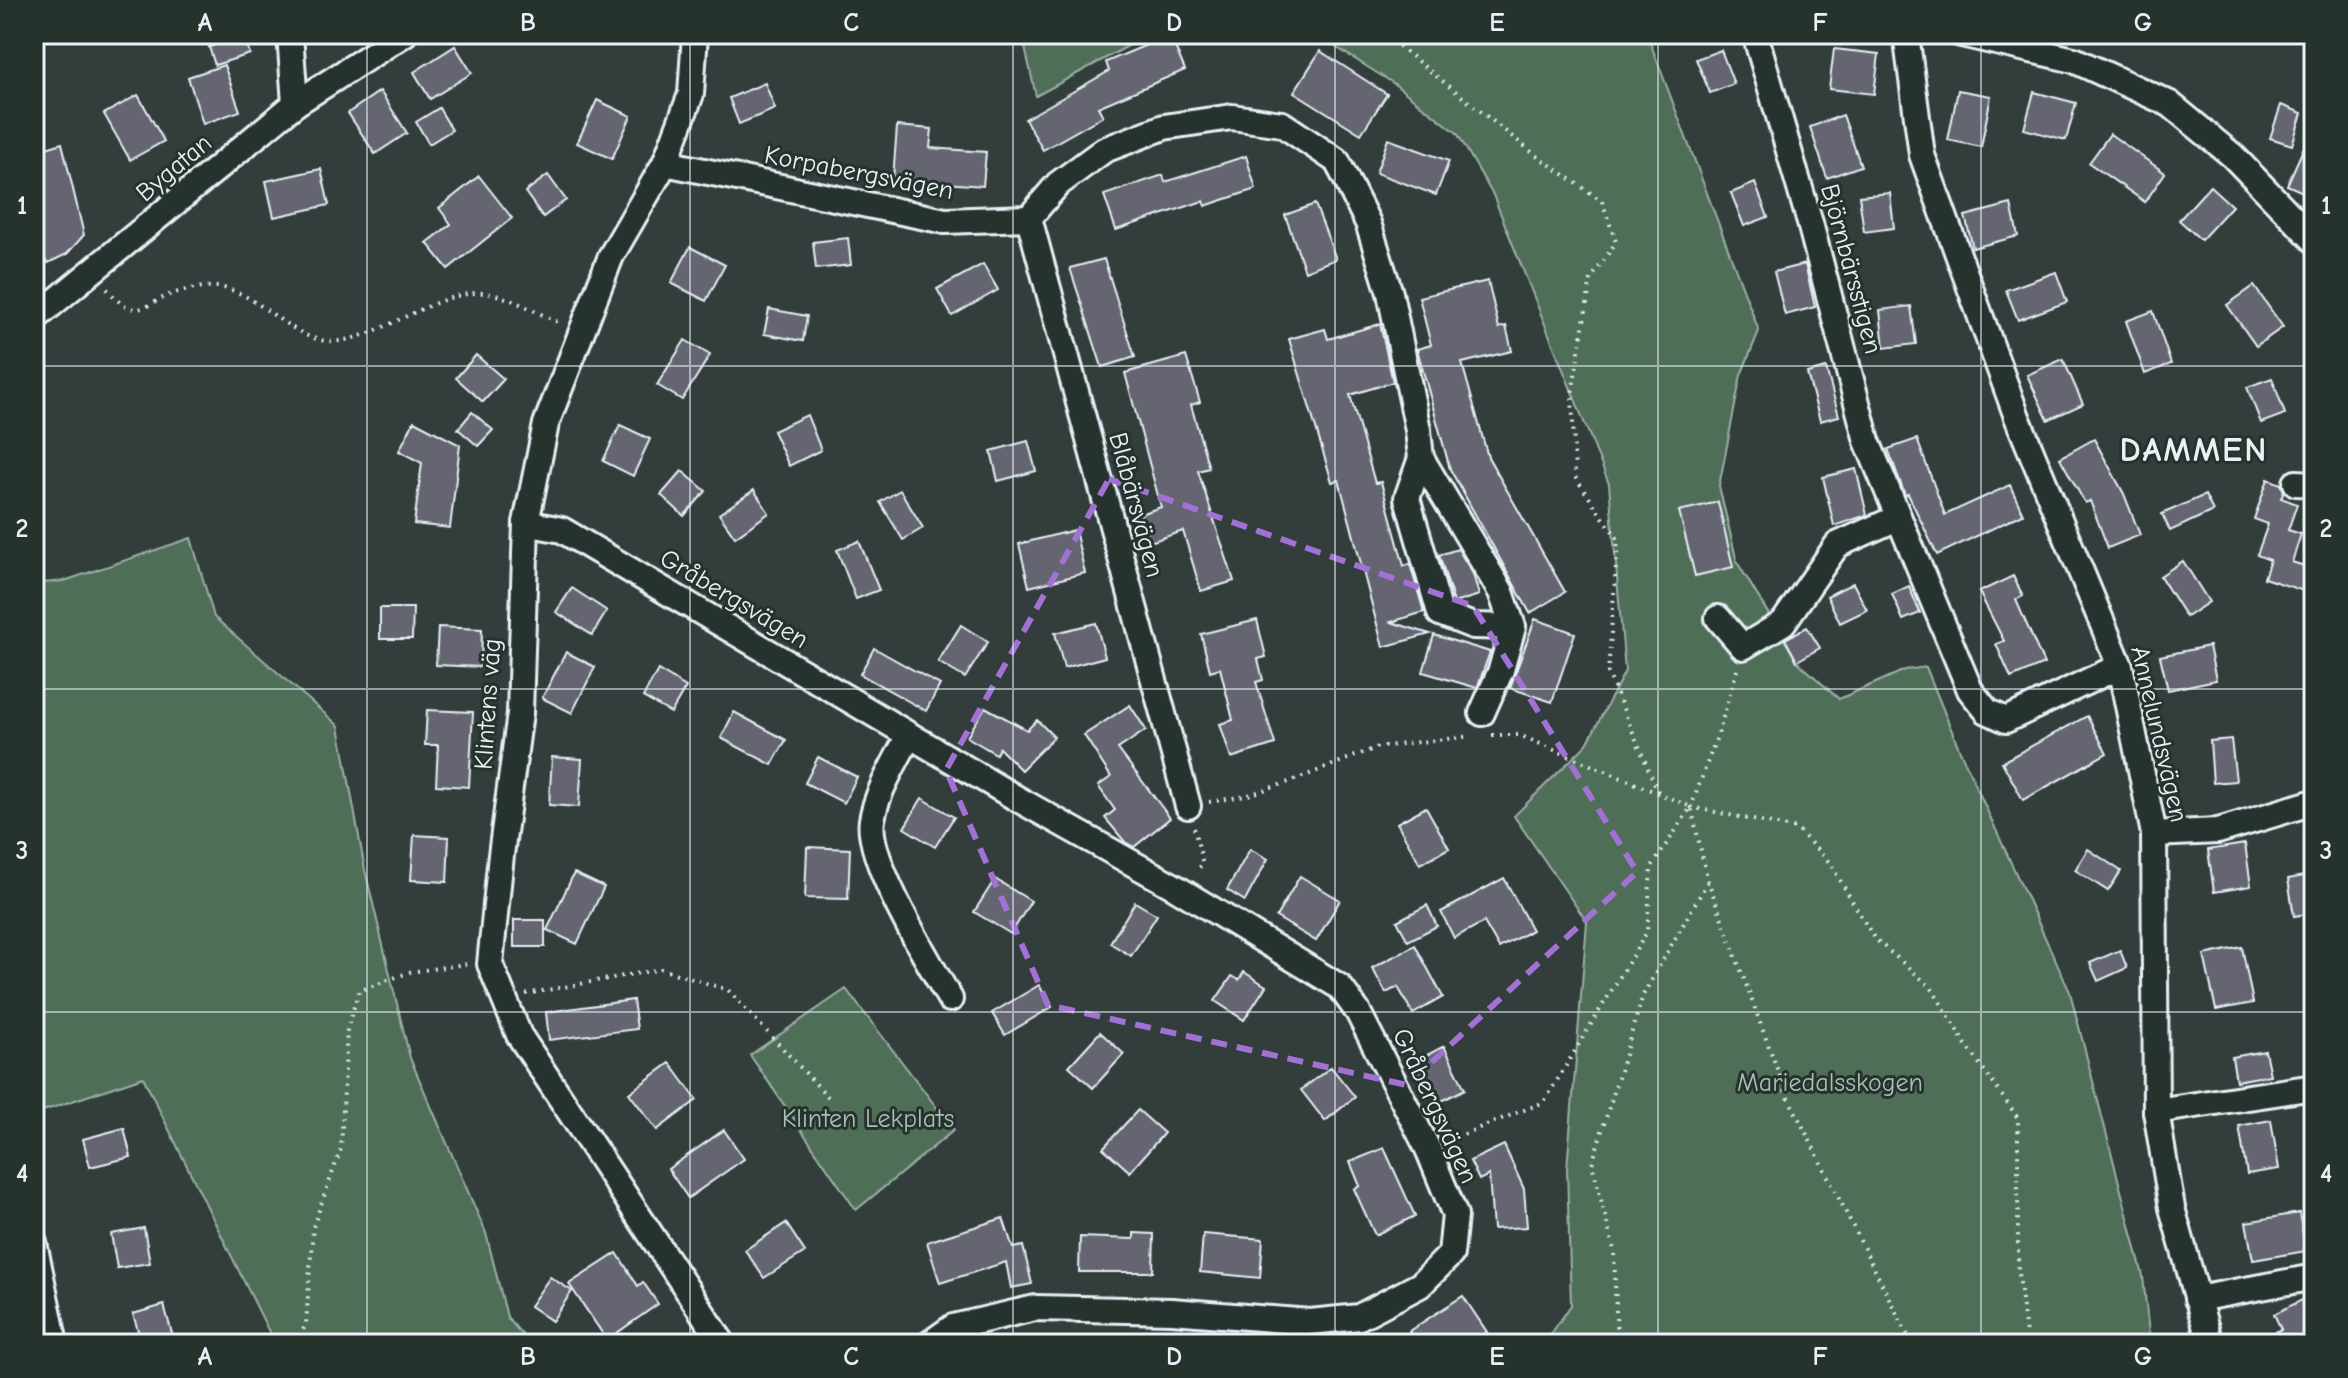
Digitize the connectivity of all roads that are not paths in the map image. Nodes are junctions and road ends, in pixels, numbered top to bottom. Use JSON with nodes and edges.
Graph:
{"nodes":[{"id":1,"x":290,"y":34,"type":"edge"},
{"id":2,"x":404,"y":34,"type":"edge"},
{"id":3,"x":695,"y":34,"type":"edge"},
{"id":4,"x":1755,"y":34,"type":"edge"},
{"id":5,"x":1906,"y":34,"type":"edge"},
{"id":6,"x":1961,"y":34,"type":"edge"},
{"id":7,"x":295,"y":104,"type":"junction"},
{"id":8,"x":665,"y":163,"type":"junction"},
{"id":9,"x":1029,"y":218,"type":"junction"},
{"id":10,"x":2314,"y":240,"type":"edge"},
{"id":11,"x":34,"y":319,"type":"edge"},
{"id":12,"x":1421,"y":458,"type":"junction"},
{"id":13,"x":1897,"y":518,"type":"junction"},
{"id":14,"x":526,"y":523,"type":"junction"},
{"id":15,"x":1718,"y":618,"type":"dead end"},
{"id":16,"x":1513,"y":627,"type":"junction"},
{"id":17,"x":2120,"y":666,"type":"junction"},
{"id":18,"x":1485,"y":724,"type":"road end"},
{"id":19,"x":909,"y":735,"type":"junction"},
{"id":20,"x":2314,"y":802,"type":"edge"},
{"id":21,"x":1188,"y":806,"type":"road end"},
{"id":22,"x":2154,"y":834,"type":"junction"},
{"id":23,"x":950,"y":999,"type":"dead end"},
{"id":24,"x":2314,"y":1087,"type":"edge"},
{"id":25,"x":2156,"y":1111,"type":"junction"},
{"id":26,"x":34,"y":1243,"type":"edge"},
{"id":27,"x":2314,"y":1277,"type":"edge"},
{"id":28,"x":2197,"y":1299,"type":"junction"},
{"id":29,"x":2207,"y":1332,"type":"dead end"},
{"id":30,"x":55,"y":1344,"type":"edge"},
{"id":31,"x":723,"y":1344,"type":"edge"},
{"id":32,"x":929,"y":1344,"type":"edge"}],
"edges":[{"from":1,"to":7,"type":"street"},
{"from":2,"to":7,"type":"street","name":"Bygatan"},
{"from":3,"to":8,"type":"street","name":"Klintens väg"},
{"from":4,"to":13,"type":"street","name":"Björnbärsstigen"},
{"from":5,"to":17,"type":"street","name":"Annelundsvägen"},
{"from":6,"to":10,"type":"street"},
{"from":7,"to":11,"type":"street","name":"Bygatan"},
{"from":8,"to":9,"type":"street","name":"Korpabergsvägen"},
{"from":8,"to":14,"type":"street","name":"Klintens väg"},
{"from":9,"to":12,"type":"street"},
{"from":9,"to":21,"type":"street","name":"Blåbärsvägen"},
{"from":12,"to":16,"type":"street"},
{"from":12,"to":16,"type":"street"},
{"from":13,"to":15,"type":"street"},
{"from":13,"to":17,"type":"street","name":"Björnbärsstigen"},
{"from":14,"to":19,"type":"street","name":"Gråbergsvägen"},
{"from":14,"to":31,"type":"street","name":"Klintens väg"},
{"from":16,"to":18,"type":"street"},
{"from":17,"to":22,"type":"street","name":"Annelundsvägen"},
{"from":19,"to":23,"type":"street"},
{"from":19,"to":32,"type":"street","name":"Gråbergsvägen"},
{"from":20,"to":22,"type":"street"},
{"from":22,"to":25,"type":"street","name":"Annelundsvägen"},
{"from":24,"to":25,"type":"street"},
{"from":25,"to":28,"type":"street","name":"Annelundsvägen"},
{"from":26,"to":30,"type":"street"},
{"from":27,"to":28,"type":"street"},
{"from":28,"to":29,"type":"street","name":"Annelundsvägen"}]}
